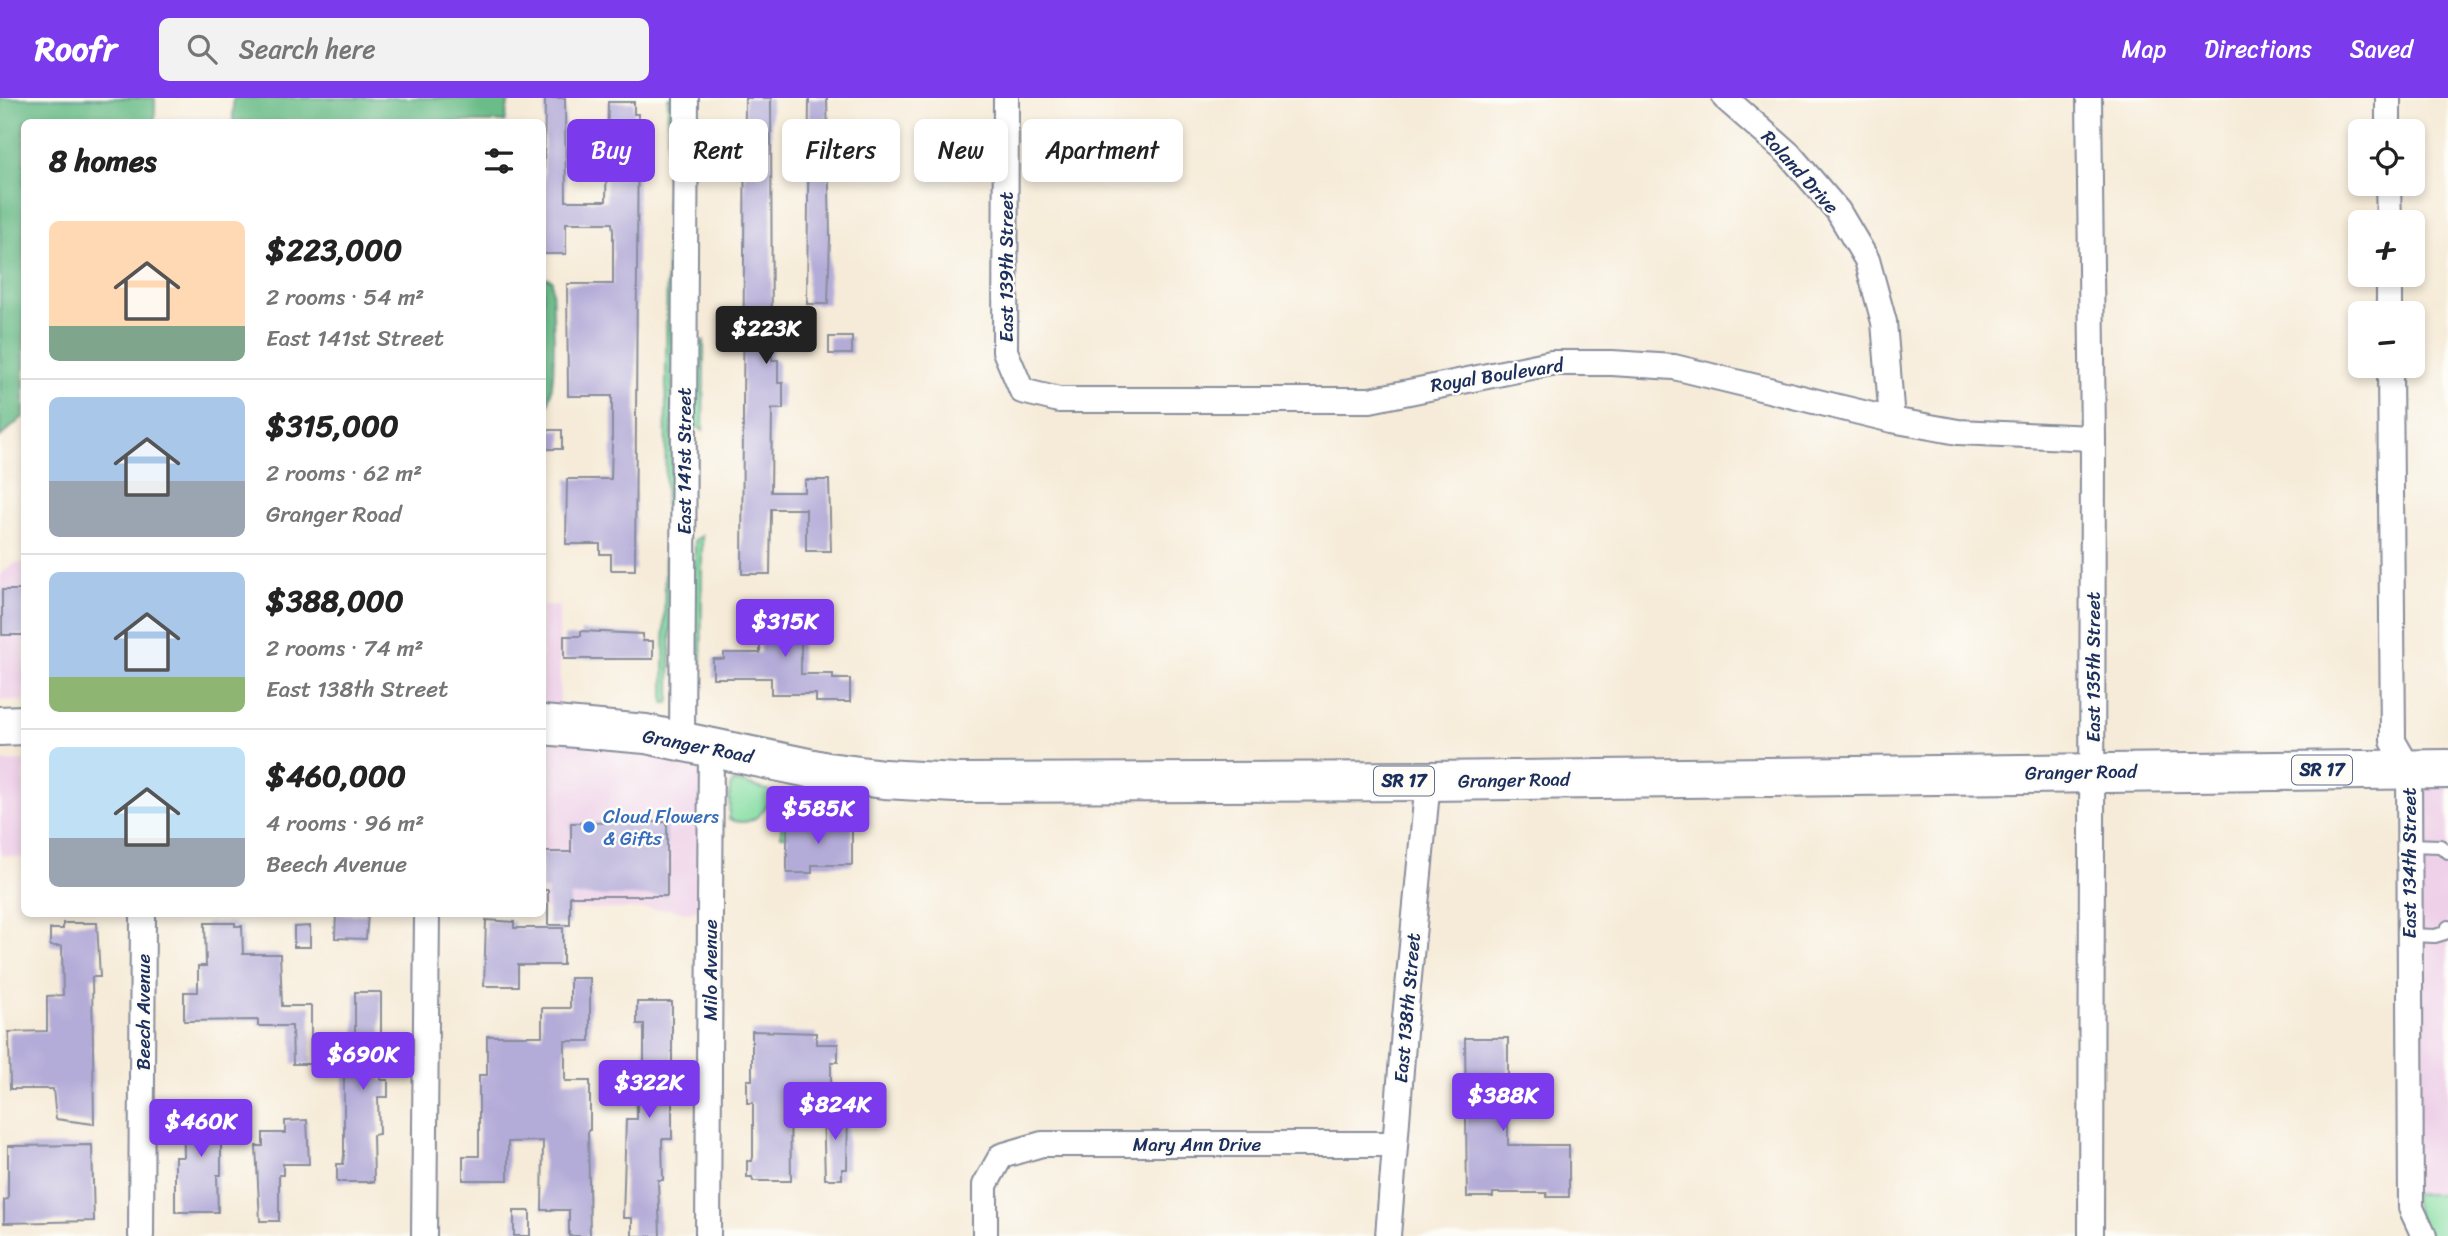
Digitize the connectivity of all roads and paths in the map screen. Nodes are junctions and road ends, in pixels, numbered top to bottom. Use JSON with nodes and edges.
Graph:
{"nodes":[{"id":1,"x":686,"y":98,"type":"edge"},
{"id":2,"x":1006,"y":98,"type":"edge"},
{"id":3,"x":1726,"y":98,"type":"edge"},
{"id":4,"x":2089,"y":98,"type":"edge"},
{"id":5,"x":2388,"y":98,"type":"edge"},
{"id":6,"x":2388,"y":119,"type":"edge"},
{"id":7,"x":2390,"y":378,"type":"edge"},
{"id":8,"x":1022,"y":391,"type":"joint"},
{"id":9,"x":1892,"y":420,"type":"junction"},
{"id":10,"x":2093,"y":438,"type":"junction"},
{"id":11,"x":21,"y":725,"type":"edge"},
{"id":12,"x":0,"y":726,"type":"edge"},
{"id":13,"x":546,"y":726,"type":"edge"},
{"id":14,"x":697,"y":743,"type":"junction"},
{"id":15,"x":2409,"y":769,"type":"junction"},
{"id":16,"x":2448,"y":769,"type":"edge"},
{"id":17,"x":2093,"y":772,"type":"junction"},
{"id":18,"x":1427,"y":781,"type":"junction"},
{"id":19,"x":2409,"y":845,"type":"junction"},
{"id":20,"x":2448,"y":852,"type":"edge"},
{"id":21,"x":143,"y":917,"type":"edge"},
{"id":22,"x":427,"y":917,"type":"edge"},
{"id":23,"x":2448,"y":927,"type":"edge"},
{"id":24,"x":2410,"y":935,"type":"junction"},
{"id":25,"x":1395,"y":1144,"type":"junction"},
{"id":26,"x":141,"y":1236,"type":"edge"},
{"id":27,"x":424,"y":1236,"type":"edge"},
{"id":28,"x":708,"y":1236,"type":"edge"},
{"id":29,"x":985,"y":1236,"type":"edge"},
{"id":30,"x":1388,"y":1236,"type":"edge"},
{"id":31,"x":2091,"y":1236,"type":"edge"},
{"id":32,"x":2424,"y":1236,"type":"edge"}],
"edges":[{"from":1,"to":14,"type":"street","name":"East 141st Street"},
{"from":2,"to":8,"type":"street","name":"East 139th Street"},
{"from":3,"to":9,"type":"street","name":"Roland Drive"},
{"from":4,"to":10,"type":"street","name":"East 135th Street"},
{"from":5,"to":6,"type":"street"},
{"from":7,"to":15,"type":"street","name":"East 134th Street"},
{"from":8,"to":9,"type":"street","name":"Royal Boulevard"},
{"from":9,"to":10,"type":"street","name":"Royal Boulevard"},
{"from":10,"to":17,"type":"street","name":"East 135th Street"},
{"from":11,"to":12,"type":"main road"},
{"from":13,"to":14,"type":"main road","name":"Granger Road","number":"SR 17"},
{"from":14,"to":18,"type":"main road","name":"Granger Road","number":"SR 17"},
{"from":14,"to":28,"type":"street","name":"Milo Avenue"},
{"from":15,"to":16,"type":"main road","name":"Granger Road","number":"SR 17"},
{"from":15,"to":17,"type":"main road","name":"Granger Road","number":"SR 17"},
{"from":15,"to":19,"type":"street","name":"East 134th Street"},
{"from":17,"to":18,"type":"main road","name":"Granger Road","number":"SR 17"},
{"from":17,"to":31,"type":"street","name":"East 135th Street"},
{"from":18,"to":25,"type":"street","name":"East 138th Street"},
{"from":19,"to":20,"type":"lane"},
{"from":19,"to":24,"type":"street","name":"East 134th Street"},
{"from":21,"to":26,"type":"street","name":"Beech Avenue"},
{"from":22,"to":27,"type":"street"},
{"from":23,"to":24,"type":"lane"},
{"from":24,"to":32,"type":"street","name":"East 134th Street"},
{"from":25,"to":29,"type":"street","name":"Mary Ann Drive"},
{"from":25,"to":30,"type":"street","name":"East 138th Street"}]}
